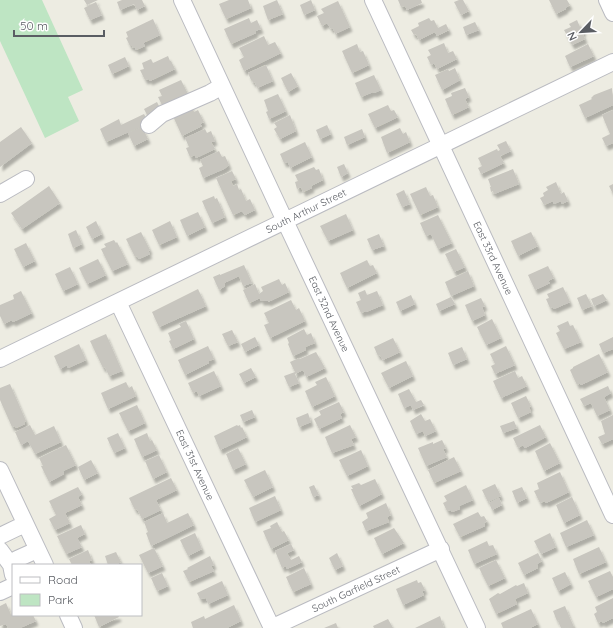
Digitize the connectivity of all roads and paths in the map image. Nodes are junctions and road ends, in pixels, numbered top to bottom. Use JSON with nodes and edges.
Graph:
{"nodes":[{"id":1,"x":182,"y":0,"type":"edge"},
{"id":2,"x":373,"y":0,"type":"edge"},
{"id":3,"x":607,"y":0,"type":"edge"},
{"id":4,"x":613,"y":13,"type":"edge"},
{"id":5,"x":613,"y":62,"type":"edge"},
{"id":6,"x":222,"y":86,"type":"junction"},
{"id":7,"x":149,"y":125,"type":"dead end"},
{"id":8,"x":441,"y":145,"type":"junction"},
{"id":9,"x":26,"y":179,"type":"dead end"},
{"id":10,"x":0,"y":194,"type":"edge"},
{"id":11,"x":284,"y":221,"type":"junction"},
{"id":12,"x":118,"y":302,"type":"junction"},
{"id":13,"x":0,"y":359,"type":"edge"},
{"id":14,"x":0,"y":470,"type":"edge"},
{"id":15,"x":613,"y":515,"type":"edge"},
{"id":16,"x":25,"y":524,"type":"junction"},
{"id":17,"x":0,"y":536,"type":"edge"},
{"id":18,"x":441,"y":549,"type":"junction"},
{"id":19,"x":0,"y":550,"type":"edge"},
{"id":20,"x":37,"y":550,"type":"junction"},
{"id":21,"x":15,"y":564,"type":"edge"},
{"id":22,"x":44,"y":564,"type":"edge"},
{"id":23,"x":12,"y":570,"type":"edge"},
{"id":24,"x":12,"y":586,"type":"edge"},
{"id":25,"x":0,"y":592,"type":"edge"},
{"id":26,"x":68,"y":616,"type":"edge"},
{"id":27,"x":74,"y":628,"type":"edge"},
{"id":28,"x":272,"y":628,"type":"edge"},
{"id":29,"x":477,"y":628,"type":"edge"}],
"edges":[{"from":1,"to":6,"type":"street","name":"East 32nd Avenue"},
{"from":2,"to":8,"type":"street","name":"East 33rd Avenue"},
{"from":3,"to":4,"type":"street"},
{"from":5,"to":8,"type":"street","name":"South Arthur Street"},
{"from":6,"to":7,"type":"street"},
{"from":6,"to":11,"type":"street","name":"East 32nd Avenue"},
{"from":8,"to":11,"type":"street","name":"South Arthur Street"},
{"from":8,"to":15,"type":"street","name":"East 33rd Avenue"},
{"from":9,"to":10,"type":"street"},
{"from":11,"to":12,"type":"street","name":"South Arthur Street"},
{"from":11,"to":18,"type":"street","name":"East 32nd Avenue"},
{"from":12,"to":13,"type":"street","name":"South Arthur Street"},
{"from":12,"to":28,"type":"street","name":"East 31st Avenue"},
{"from":14,"to":16,"type":"street"},
{"from":16,"to":17,"type":"street"},
{"from":16,"to":20,"type":"street"},
{"from":18,"to":28,"type":"street","name":"South Garfield Street"},
{"from":18,"to":29,"type":"street","name":"East 32nd Avenue"},
{"from":19,"to":23,"type":"street"},
{"from":20,"to":21,"type":"street"},
{"from":20,"to":22,"type":"street"},
{"from":24,"to":25,"type":"street"},
{"from":26,"to":27,"type":"street"}]}
